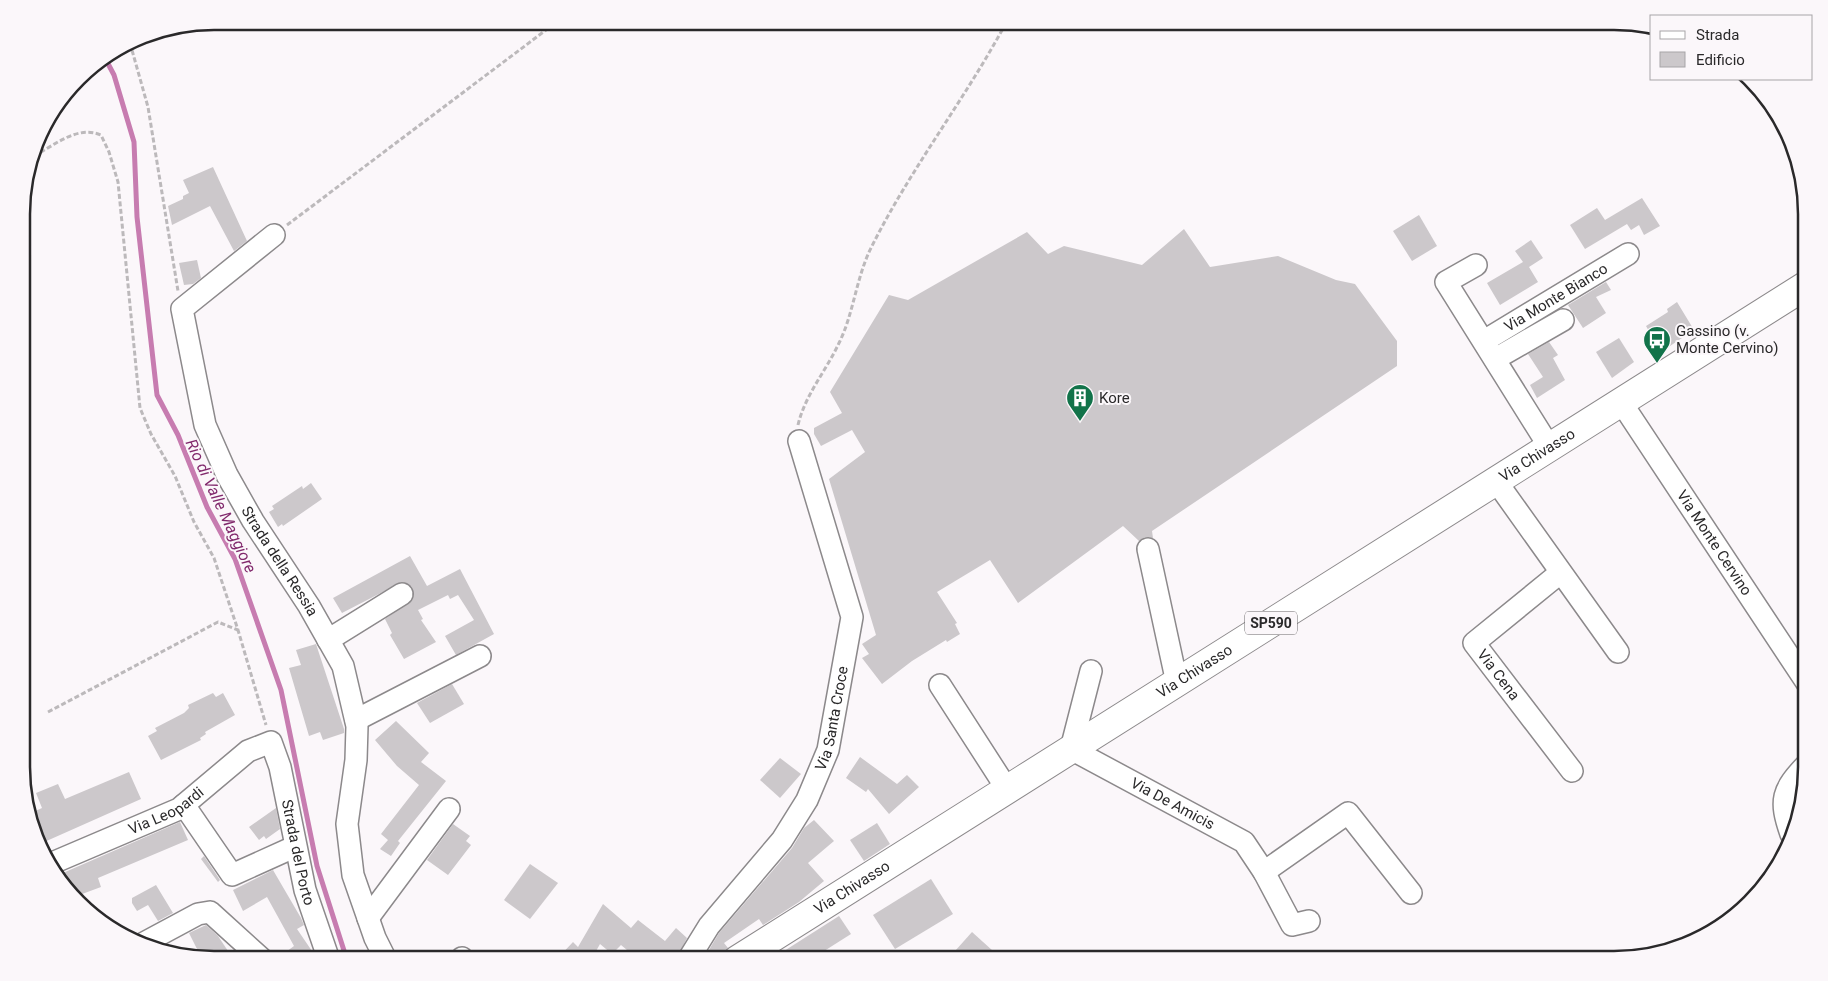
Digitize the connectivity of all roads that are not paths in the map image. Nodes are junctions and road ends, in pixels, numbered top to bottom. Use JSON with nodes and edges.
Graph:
{"nodes":[{"id":1,"x":274,"y":235,"type":"road end"},
{"id":2,"x":1628,"y":254,"type":"dead end"},
{"id":3,"x":1476,"y":265,"type":"dead end"},
{"id":4,"x":1798,"y":290,"type":"edge"},
{"id":5,"x":1563,"y":320,"type":"dead end"},
{"id":6,"x":1484,"y":341,"type":"junction"},
{"id":7,"x":1495,"y":360,"type":"junction"},
{"id":8,"x":1622,"y":402,"type":"junction"},
{"id":9,"x":799,"y":441,"type":"road end"},
{"id":10,"x":1550,"y":448,"type":"junction"},
{"id":11,"x":1496,"y":481,"type":"junction"},
{"id":12,"x":1148,"y":549,"type":"dead end"},
{"id":13,"x":1560,"y":573,"type":"junction"},
{"id":14,"x":402,"y":594,"type":"dead end"},
{"id":15,"x":328,"y":640,"type":"junction"},
{"id":16,"x":1618,"y":652,"type":"dead end"},
{"id":17,"x":480,"y":656,"type":"dead end"},
{"id":18,"x":1798,"y":670,"type":"edge"},
{"id":19,"x":1091,"y":671,"type":"dead end"},
{"id":20,"x":1177,"y":683,"type":"junction"},
{"id":21,"x":940,"y":685,"type":"dead end"},
{"id":22,"x":356,"y":720,"type":"junction"},
{"id":23,"x":271,"y":742,"type":"joint"},
{"id":24,"x":1071,"y":749,"type":"junction"},
{"id":25,"x":1572,"y":771,"type":"dead end"},
{"id":26,"x":1798,"y":773,"type":"edge"},
{"id":27,"x":1007,"y":789,"type":"junction"},
{"id":28,"x":184,"y":805,"type":"junction"},
{"id":29,"x":449,"y":810,"type":"dead end"},
{"id":30,"x":1788,"y":826,"type":"edge"},
{"id":31,"x":294,"y":846,"type":"junction"},
{"id":32,"x":56,"y":861,"type":"edge"},
{"id":33,"x":1264,"y":872,"type":"junction"},
{"id":34,"x":1411,"y":892,"type":"dead end"},
{"id":35,"x":368,"y":918,"type":"junction"},
{"id":36,"x":1309,"y":921,"type":"dead end"},
{"id":37,"x":151,"y":939,"type":"edge"},
{"id":38,"x":253,"y":951,"type":"edge"},
{"id":39,"x":326,"y":951,"type":"edge"},
{"id":40,"x":382,"y":951,"type":"edge"},
{"id":41,"x":694,"y":951,"type":"edge"},
{"id":42,"x":751,"y":951,"type":"edge"}],
"edges":[{"from":1,"to":15,"type":"street","name":"Strada della Ressia"},
{"from":2,"to":6,"type":"street","name":"Via Monte Bianco"},
{"from":3,"to":6,"type":"street"},
{"from":4,"to":8,"type":"main road","name":"Via Chivasso","number":"SP590"},
{"from":5,"to":7,"type":"street"},
{"from":6,"to":7,"type":"street"},
{"from":7,"to":10,"type":"street"},
{"from":8,"to":10,"type":"main road","name":"Via Chivasso","number":"SP590"},
{"from":8,"to":18,"type":"street","name":"Via Monte Cervino"},
{"from":9,"to":41,"type":"street","name":"Via Santa Croce"},
{"from":10,"to":11,"type":"main road","name":"Via Chivasso","number":"SP590"},
{"from":11,"to":13,"type":"street"},
{"from":11,"to":20,"type":"main road","name":"Via Chivasso","number":"SP590"},
{"from":12,"to":20,"type":"street"},
{"from":13,"to":16,"type":"street"},
{"from":13,"to":25,"type":"street","name":"Via Cena"},
{"from":14,"to":15,"type":"street"},
{"from":15,"to":22,"type":"street","name":"Strada della Ressia"},
{"from":17,"to":22,"type":"street"},
{"from":19,"to":24,"type":"street"},
{"from":20,"to":24,"type":"main road","name":"Via Chivasso","number":"SP590"},
{"from":21,"to":27,"type":"street"},
{"from":22,"to":35,"type":"street","name":"Strada della Ressia"},
{"from":23,"to":28,"type":"street","name":"Via Leopardi"},
{"from":23,"to":31,"type":"street","name":"Strada del Porto"},
{"from":24,"to":27,"type":"main road","name":"Via Chivasso","number":"SP590"},
{"from":24,"to":33,"type":"street","name":"Via De Amicis"},
{"from":26,"to":30,"type":"street"},
{"from":27,"to":42,"type":"main road","name":"Via Chivasso","number":"SP590"},
{"from":28,"to":31,"type":"street"},
{"from":28,"to":32,"type":"street","name":"Via Leopardi"},
{"from":29,"to":35,"type":"street"},
{"from":31,"to":39,"type":"street","name":"Strada del Porto"},
{"from":33,"to":34,"type":"street"},
{"from":33,"to":36,"type":"street","name":"Via De Amicis"},
{"from":35,"to":40,"type":"street","name":"Strada della Ressia"},
{"from":37,"to":38,"type":"street"}]}
